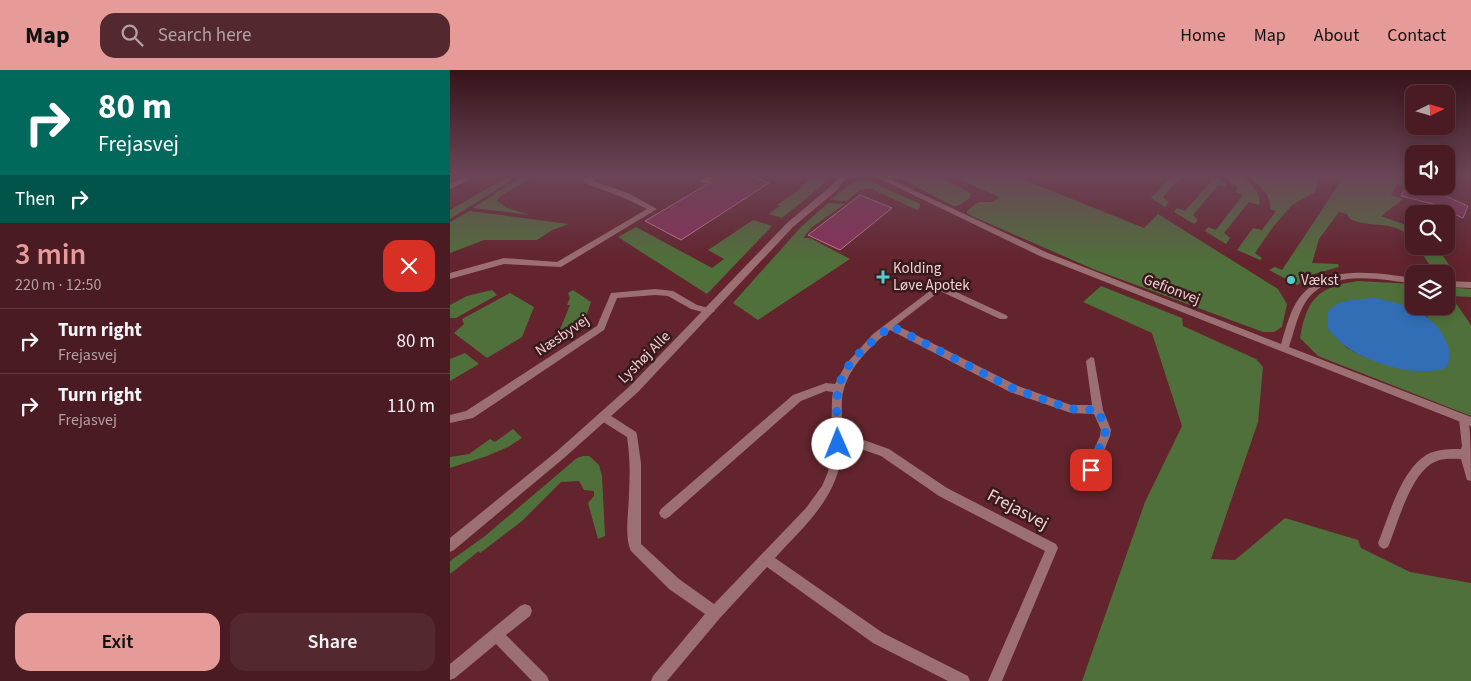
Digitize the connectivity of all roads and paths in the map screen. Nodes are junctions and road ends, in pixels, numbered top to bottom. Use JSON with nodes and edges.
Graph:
{"nodes":[{"id":1,"x":640,"y":204,"type":"edge"},
{"id":2,"x":816,"y":204,"type":"edge"},
{"id":3,"x":936,"y":204,"type":"edge"},
{"id":4,"x":450,"y":276,"type":"edge"},
{"id":5,"x":1405,"y":280,"type":"edge"},
{"id":6,"x":1455,"y":284,"type":"edge"},
{"id":7,"x":1471,"y":285,"type":"edge"},
{"id":8,"x":710,"y":310,"type":"junction"},
{"id":9,"x":1003,"y":317,"type":"dead end"},
{"id":10,"x":891,"y":326,"type":"junction"},
{"id":11,"x":1284,"y":349,"type":"junction"},
{"id":12,"x":1091,"y":361,"type":"dead end"},
{"id":13,"x":839,"y":389,"type":"junction"},
{"id":14,"x":1098,"y":410,"type":"junction"},
{"id":15,"x":604,"y":417,"type":"junction"},
{"id":16,"x":450,"y":419,"type":"edge"},
{"id":17,"x":1467,"y":420,"type":"edge"},
{"id":18,"x":838,"y":444,"type":"junction"},
{"id":19,"x":1465,"y":454,"type":"junction"},
{"id":20,"x":1471,"y":476,"type":"edge"},
{"id":21,"x":1084,"y":485,"type":"dead end"},
{"id":22,"x":665,"y":513,"type":"dead end"},
{"id":23,"x":1384,"y":543,"type":"dead end"},
{"id":24,"x":450,"y":546,"type":"edge"},
{"id":25,"x":766,"y":559,"type":"junction"},
{"id":26,"x":524,"y":611,"type":"dead end"},
{"id":27,"x":714,"y":613,"type":"junction"},
{"id":28,"x":496,"y":635,"type":"junction"},
{"id":29,"x":450,"y":673,"type":"edge"},
{"id":30,"x":542,"y":681,"type":"edge"},
{"id":31,"x":658,"y":681,"type":"edge"},
{"id":32,"x":963,"y":681,"type":"edge"},
{"id":33,"x":995,"y":681,"type":"edge"}],
"edges":[{"from":1,"to":4,"type":"street"},
{"from":2,"to":8,"type":"street","name":"Lyshøj Alle"},
{"from":3,"to":11,"type":"street","name":"Gefionvej"},
{"from":5,"to":11,"type":"street"},
{"from":6,"to":7,"type":"street"},
{"from":8,"to":15,"type":"street","name":"Lyshøj Alle"},
{"from":8,"to":16,"type":"street","name":"Næsbyvej"},
{"from":9,"to":10,"type":"street"},
{"from":10,"to":13,"type":"street"},
{"from":10,"to":14,"type":"street"},
{"from":11,"to":17,"type":"street","name":"Gefionvej"},
{"from":12,"to":14,"type":"street"},
{"from":13,"to":18,"type":"street"},
{"from":13,"to":22,"type":"street"},
{"from":14,"to":21,"type":"street"},
{"from":15,"to":24,"type":"street","name":"Lyshøj Alle"},
{"from":15,"to":27,"type":"street"},
{"from":17,"to":19,"type":"street","name":"Gefionvej"},
{"from":18,"to":25,"type":"street"},
{"from":18,"to":33,"type":"street","name":"Frejasvej"},
{"from":19,"to":20,"type":"street","name":"Gefionvej"},
{"from":19,"to":23,"type":"street"},
{"from":25,"to":27,"type":"street"},
{"from":25,"to":32,"type":"street"},
{"from":26,"to":28,"type":"street"},
{"from":27,"to":31,"type":"street"},
{"from":28,"to":29,"type":"street"},
{"from":28,"to":30,"type":"street"}]}
